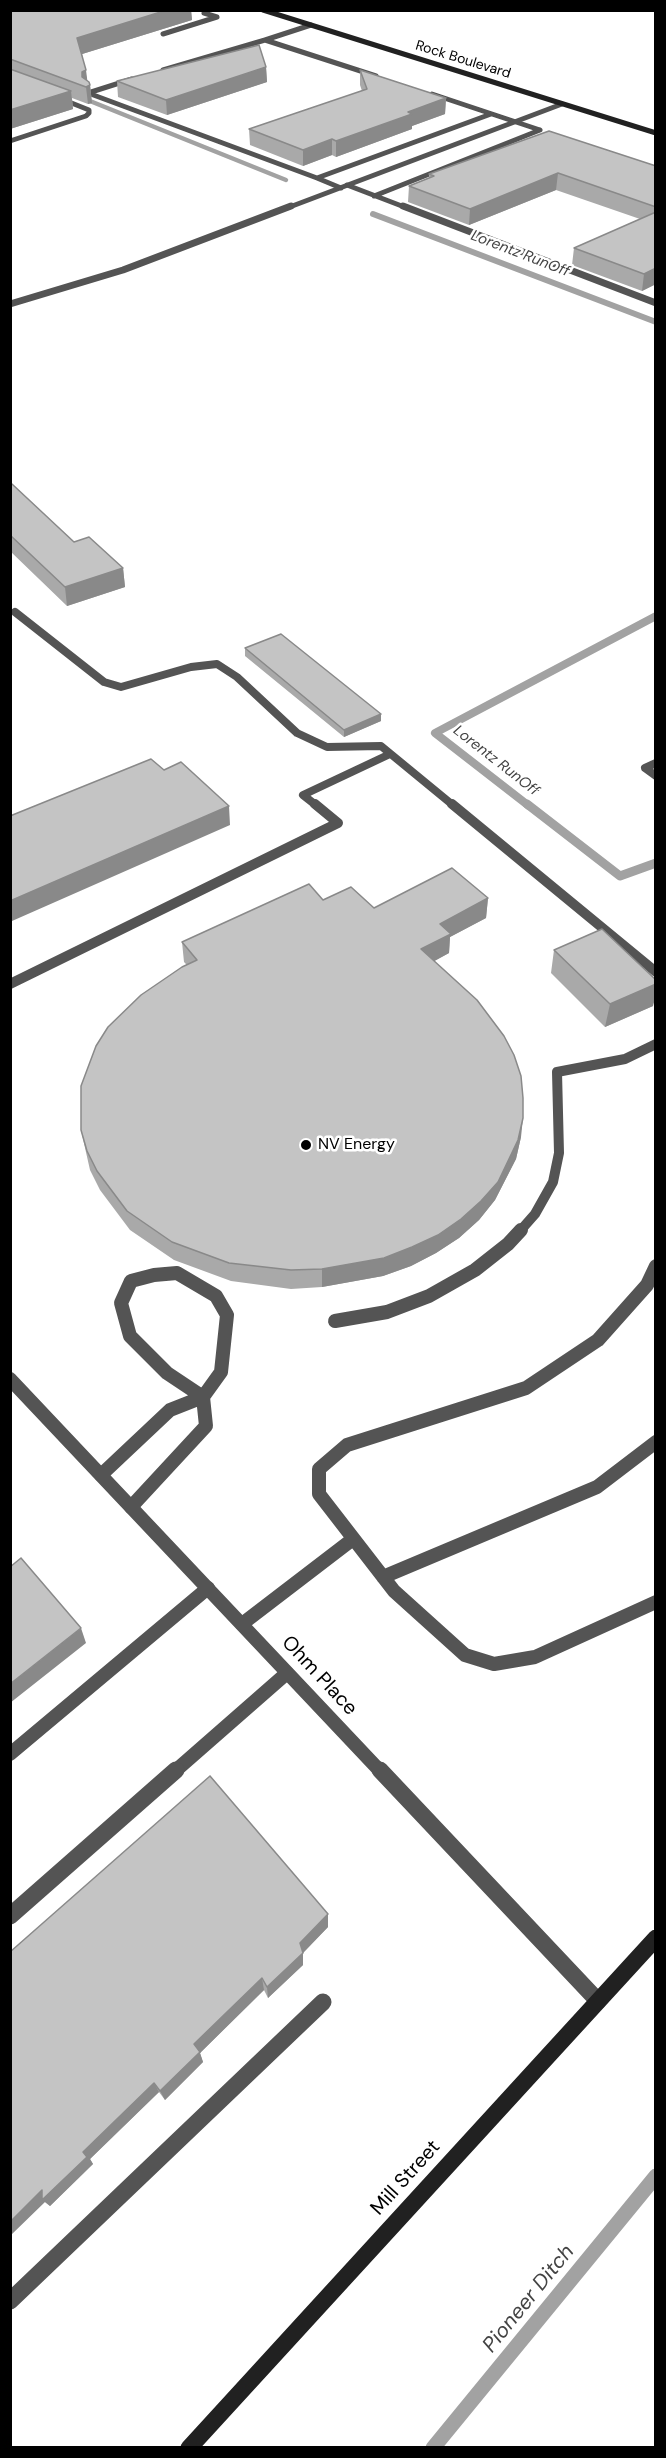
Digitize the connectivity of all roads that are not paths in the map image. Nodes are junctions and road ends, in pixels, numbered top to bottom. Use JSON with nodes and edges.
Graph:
{"nodes":[{"id":1,"x":197,"y":10,"type":"edge"},
{"id":2,"x":212,"y":10,"type":"edge"},
{"id":3,"x":263,"y":10,"type":"edge"},
{"id":4,"x":204,"y":13,"type":"junction"},
{"id":5,"x":311,"y":26,"type":"junction"},
{"id":6,"x":163,"y":34,"type":"edge"},
{"id":7,"x":266,"y":40,"type":"junction"},
{"id":8,"x":156,"y":72,"type":"edge"},
{"id":9,"x":144,"y":76,"type":"edge"},
{"id":10,"x":378,"y":77,"type":"edge"},
{"id":11,"x":423,"y":92,"type":"edge"},
{"id":12,"x":55,"y":97,"type":"edge"},
{"id":13,"x":562,"y":104,"type":"junction"},
{"id":14,"x":491,"y":114,"type":"junction"},
{"id":15,"x":515,"y":122,"type":"junction"},
{"id":16,"x":540,"y":130,"type":"junction"},
{"id":17,"x":550,"y":133,"type":"edge"},
{"id":18,"x":656,"y":133,"type":"edge"},
{"id":19,"x":10,"y":141,"type":"edge"},
{"id":20,"x":317,"y":178,"type":"junction"},
{"id":21,"x":344,"y":187,"type":"junction"},
{"id":22,"x":374,"y":196,"type":"junction"},
{"id":23,"x":656,"y":303,"type":"edge"},
{"id":24,"x":10,"y":304,"type":"edge"},
{"id":25,"x":12,"y":611,"type":"edge"},
{"id":26,"x":390,"y":754,"type":"junction"},
{"id":27,"x":656,"y":763,"type":"edge"},
{"id":28,"x":656,"y":776,"type":"edge"},
{"id":29,"x":656,"y":972,"type":"edge"},
{"id":30,"x":10,"y":984,"type":"edge"},
{"id":31,"x":656,"y":1044,"type":"edge"},
{"id":32,"x":656,"y":1266,"type":"edge"},
{"id":33,"x":335,"y":1321,"type":"dead end"},
{"id":34,"x":10,"y":1379,"type":"edge"},
{"id":35,"x":203,"y":1396,"type":"junction"},
{"id":36,"x":656,"y":1442,"type":"edge"},
{"id":37,"x":101,"y":1475,"type":"junction"},
{"id":38,"x":131,"y":1507,"type":"junction"},
{"id":39,"x":353,"y":1539,"type":"junction"},
{"id":40,"x":383,"y":1577,"type":"junction"},
{"id":41,"x":208,"y":1588,"type":"junction"},
{"id":42,"x":656,"y":1602,"type":"edge"},
{"id":43,"x":242,"y":1624,"type":"junction"},
{"id":44,"x":287,"y":1672,"type":"junction"},
{"id":45,"x":10,"y":1755,"type":"edge"},
{"id":46,"x":10,"y":1916,"type":"edge"},
{"id":47,"x":656,"y":1938,"type":"edge"},
{"id":48,"x":598,"y":2001,"type":"junction"},
{"id":49,"x":323,"y":2002,"type":"dead end"},
{"id":50,"x":10,"y":2301,"type":"edge"},
{"id":51,"x":189,"y":2448,"type":"edge"}],
"edges":[{"from":1,"to":4,"type":"street"},
{"from":2,"to":4,"type":"street"},
{"from":3,"to":5,"type":"main road","name":"Rock Boulevard"},
{"from":4,"to":6,"type":"street"},
{"from":5,"to":7,"type":"street"},
{"from":5,"to":13,"type":"main road","name":"Rock Boulevard"},
{"from":7,"to":8,"type":"street"},
{"from":7,"to":10,"type":"street"},
{"from":9,"to":20,"type":"street"},
{"from":11,"to":14,"type":"street"},
{"from":12,"to":19,"type":"street"},
{"from":13,"to":15,"type":"street"},
{"from":13,"to":18,"type":"main road","name":"Rock Boulevard"},
{"from":14,"to":15,"type":"street"},
{"from":14,"to":20,"type":"street"},
{"from":15,"to":16,"type":"street"},
{"from":15,"to":21,"type":"street"},
{"from":16,"to":17,"type":"street"},
{"from":16,"to":22,"type":"street"},
{"from":20,"to":21,"type":"street"},
{"from":21,"to":22,"type":"street"},
{"from":21,"to":24,"type":"street"},
{"from":22,"to":23,"type":"street"},
{"from":25,"to":26,"type":"street"},
{"from":26,"to":29,"type":"street"},
{"from":26,"to":30,"type":"street"},
{"from":27,"to":28,"type":"street"},
{"from":31,"to":33,"type":"street"},
{"from":32,"to":39,"type":"street"},
{"from":34,"to":37,"type":"street","name":"Ohm Place"},
{"from":35,"to":35,"type":"street"},
{"from":35,"to":37,"type":"street"},
{"from":35,"to":38,"type":"street"},
{"from":36,"to":40,"type":"street"},
{"from":37,"to":38,"type":"street","name":"Ohm Place"},
{"from":38,"to":41,"type":"street","name":"Ohm Place"},
{"from":39,"to":40,"type":"street"},
{"from":39,"to":43,"type":"street"},
{"from":40,"to":42,"type":"street"},
{"from":41,"to":43,"type":"street","name":"Ohm Place"},
{"from":41,"to":45,"type":"street"},
{"from":43,"to":44,"type":"street","name":"Ohm Place"},
{"from":44,"to":46,"type":"street"},
{"from":44,"to":48,"type":"street","name":"Ohm Place"},
{"from":47,"to":48,"type":"main road","name":"Mill Street"},
{"from":48,"to":51,"type":"main road","name":"Mill Street"},
{"from":49,"to":50,"type":"street"}]}
